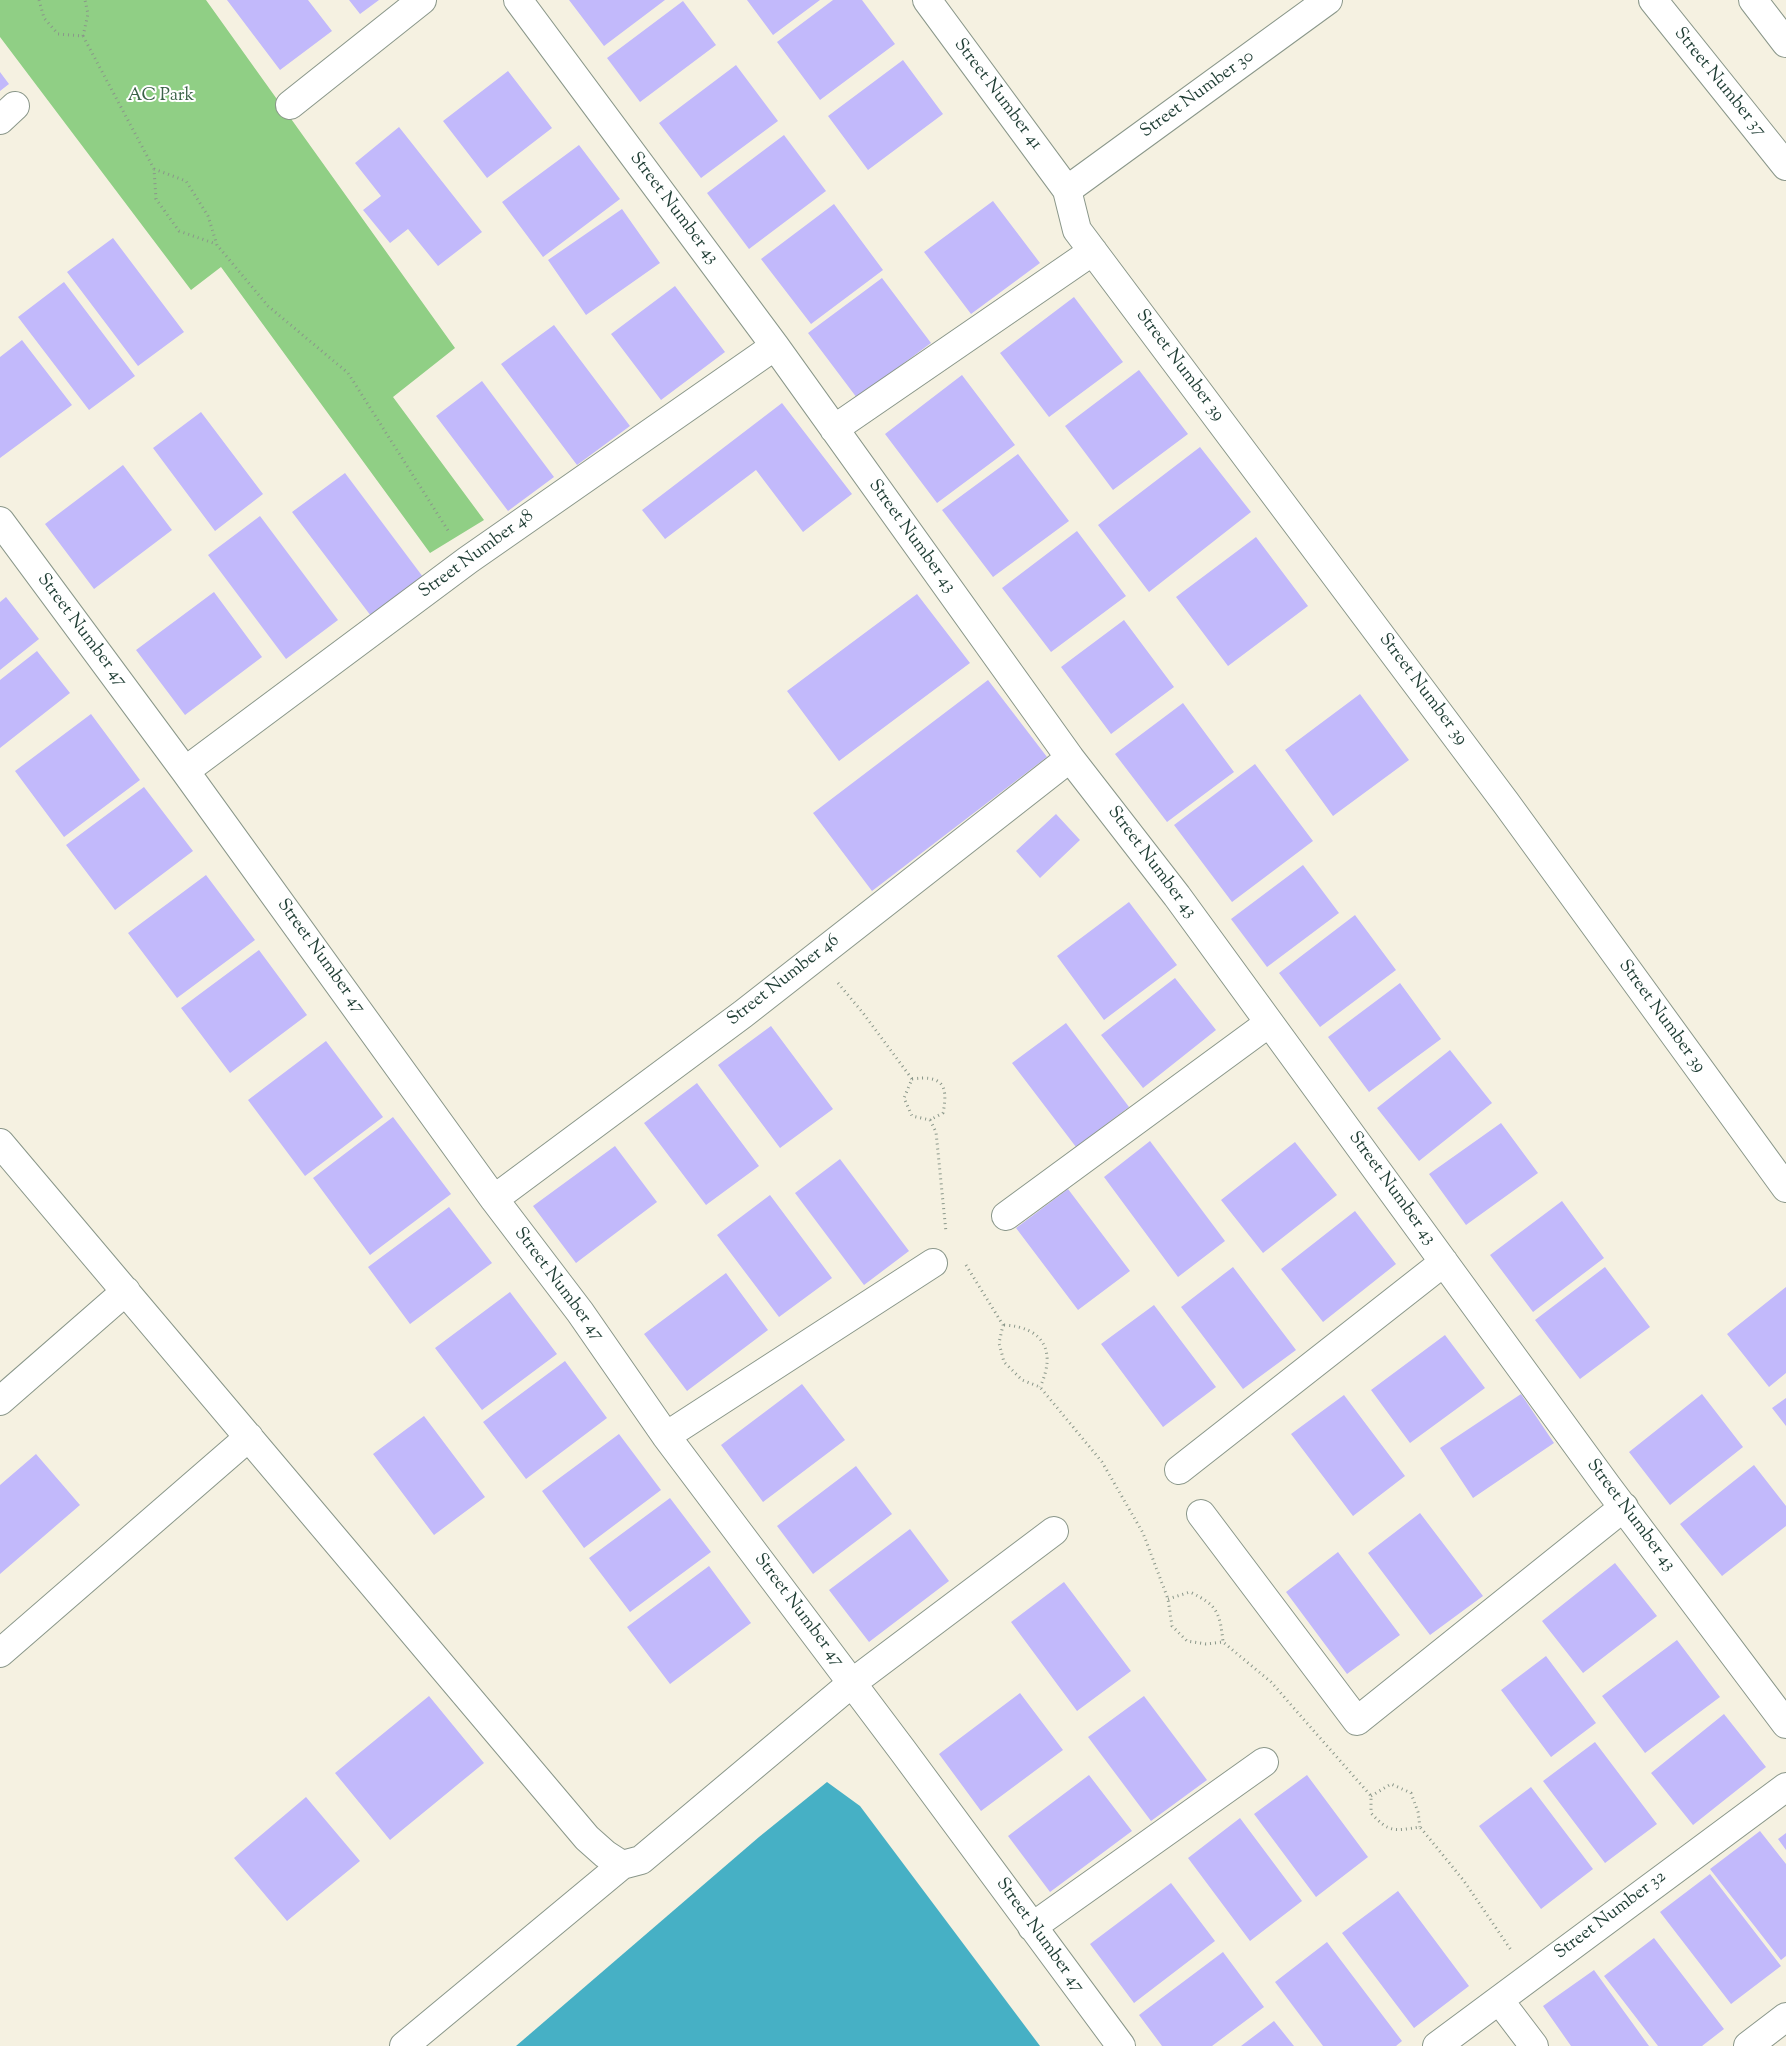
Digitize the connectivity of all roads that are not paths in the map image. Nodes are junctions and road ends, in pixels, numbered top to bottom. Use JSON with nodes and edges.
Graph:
{"nodes":[{"id":1,"x":422,"y":0,"type":"edge"},
{"id":2,"x":518,"y":0,"type":"edge"},
{"id":3,"x":926,"y":0,"type":"edge"},
{"id":4,"x":1328,"y":0,"type":"edge"},
{"id":5,"x":1653,"y":0,"type":"edge"},
{"id":6,"x":1753,"y":0,"type":"edge"},
{"id":7,"x":1786,"y":43,"type":"edge"},
{"id":8,"x":290,"y":105,"type":"dead end"},
{"id":9,"x":1786,"y":166,"type":"edge"},
{"id":10,"x":1067,"y":190,"type":"junction"},
{"id":11,"x":1093,"y":251,"type":"junction"},
{"id":12,"x":775,"y":346,"type":"junction"},
{"id":13,"x":834,"y":429,"type":"junction"},
{"id":14,"x":0,"y":521,"type":"edge"},
{"id":15,"x":1070,"y":758,"type":"junction"},
{"id":16,"x":185,"y":771,"type":"junction"},
{"id":17,"x":1269,"y":1023,"type":"junction"},
{"id":18,"x":0,"y":1143,"type":"edge"},
{"id":19,"x":1786,"y":1188,"type":"edge"},
{"id":20,"x":494,"y":1198,"type":"junction"},
{"id":21,"x":1006,"y":1216,"type":"dead end"},
{"id":22,"x":1444,"y":1262,"type":"junction"},
{"id":23,"x":933,"y":1263,"type":"dead end"},
{"id":24,"x":126,"y":1291,"type":"junction"},
{"id":25,"x":0,"y":1401,"type":"edge"},
{"id":26,"x":666,"y":1436,"type":"junction"},
{"id":27,"x":249,"y":1437,"type":"junction"},
{"id":28,"x":1178,"y":1470,"type":"dead end"},
{"id":29,"x":1624,"y":1507,"type":"junction"},
{"id":30,"x":1201,"y":1514,"type":"dead end"},
{"id":31,"x":1054,"y":1531,"type":"dead end"},
{"id":32,"x":0,"y":1653,"type":"edge"},
{"id":33,"x":852,"y":1683,"type":"junction"},
{"id":34,"x":1786,"y":1724,"type":"edge"},
{"id":35,"x":1264,"y":1762,"type":"dead end"},
{"id":36,"x":1786,"y":1787,"type":"edge"},
{"id":37,"x":622,"y":1866,"type":"junction"},
{"id":38,"x":1032,"y":1927,"type":"junction"},
{"id":39,"x":1499,"y":2000,"type":"junction"},
{"id":40,"x":1786,"y":2017,"type":"edge"},
{"id":41,"x":404,"y":2046,"type":"edge"},
{"id":42,"x":1121,"y":2046,"type":"edge"},
{"id":43,"x":1437,"y":2046,"type":"edge"},
{"id":44,"x":1534,"y":2046,"type":"edge"},
{"id":45,"x":1748,"y":2046,"type":"edge"}],
"edges":[{"from":1,"to":8,"type":"street"},
{"from":2,"to":12,"type":"street","name":"Street Number 43"},
{"from":3,"to":10,"type":"street","name":"Street Number 41"},
{"from":4,"to":10,"type":"street","name":"Street Number 30"},
{"from":5,"to":9,"type":"street","name":"Street Number 37"},
{"from":6,"to":7,"type":"street"},
{"from":10,"to":11,"type":"street","name":"Street Number 39"},
{"from":11,"to":13,"type":"street"},
{"from":11,"to":19,"type":"street","name":"Street Number 39"},
{"from":12,"to":13,"type":"street","name":"Street Number 43"},
{"from":12,"to":16,"type":"street","name":"Street Number 48"},
{"from":13,"to":15,"type":"street","name":"Street Number 43"},
{"from":14,"to":16,"type":"street","name":"Street Number 47"},
{"from":15,"to":17,"type":"street","name":"Street Number 43"},
{"from":15,"to":20,"type":"street","name":"Street Number 46"},
{"from":16,"to":20,"type":"street","name":"Street Number 47"},
{"from":17,"to":21,"type":"street"},
{"from":17,"to":22,"type":"street","name":"Street Number 43"},
{"from":18,"to":24,"type":"street"},
{"from":20,"to":26,"type":"street","name":"Street Number 47"},
{"from":22,"to":28,"type":"street"},
{"from":22,"to":29,"type":"street","name":"Street Number 43"},
{"from":23,"to":26,"type":"street"},
{"from":24,"to":25,"type":"street"},
{"from":24,"to":27,"type":"street"},
{"from":26,"to":33,"type":"street","name":"Street Number 47"},
{"from":27,"to":32,"type":"street"},
{"from":27,"to":37,"type":"street"},
{"from":29,"to":30,"type":"street"},
{"from":29,"to":34,"type":"street","name":"Street Number 43"},
{"from":31,"to":33,"type":"street"},
{"from":33,"to":37,"type":"street"},
{"from":33,"to":38,"type":"street","name":"Street Number 47"},
{"from":35,"to":38,"type":"street"},
{"from":36,"to":39,"type":"street","name":"Street Number 32"},
{"from":37,"to":41,"type":"street"},
{"from":38,"to":42,"type":"street","name":"Street Number 47"},
{"from":39,"to":43,"type":"street","name":"Street Number 32"},
{"from":39,"to":44,"type":"street"},
{"from":40,"to":45,"type":"street"}]}
